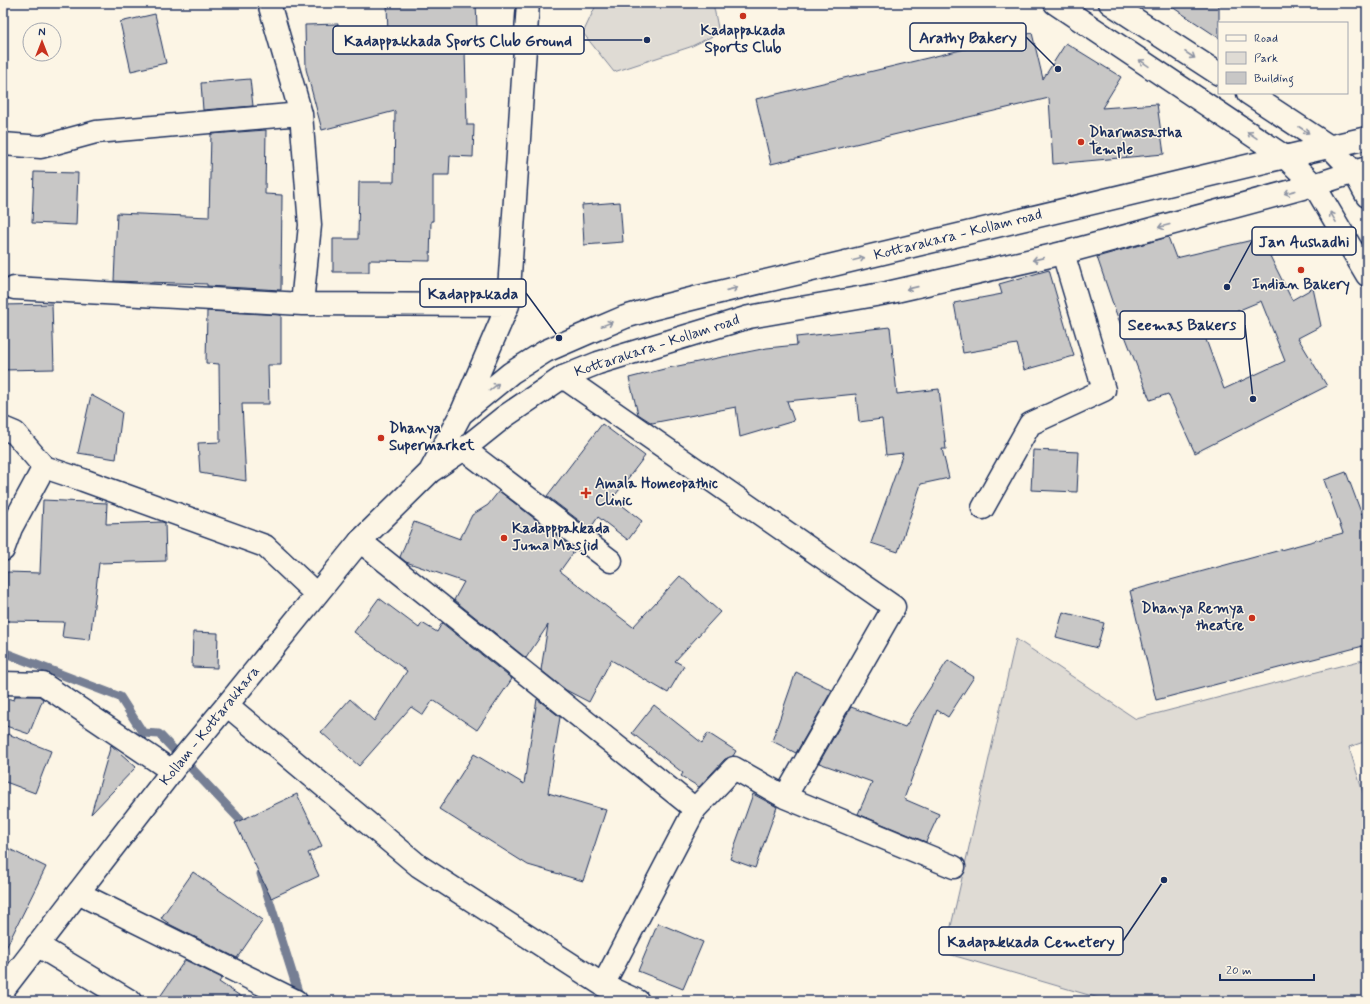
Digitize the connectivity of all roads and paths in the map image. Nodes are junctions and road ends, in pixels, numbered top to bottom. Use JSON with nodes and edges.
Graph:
{"nodes":[{"id":1,"x":269,"y":3,"type":"edge"},
{"id":2,"x":528,"y":3,"type":"edge"},
{"id":3,"x":1055,"y":3,"type":"edge"},
{"id":4,"x":1110,"y":3,"type":"edge"},
{"id":5,"x":1218,"y":73,"type":"edge"},
{"id":6,"x":1250,"y":94,"type":"edge"},
{"id":7,"x":301,"y":114,"type":"junction"},
{"id":8,"x":1367,"y":138,"type":"edge"},
{"id":9,"x":3,"y":144,"type":"edge"},
{"id":10,"x":1330,"y":147,"type":"junction"},
{"id":11,"x":1285,"y":157,"type":"junction"},
{"id":12,"x":1361,"y":170,"type":"edge"},
{"id":13,"x":1314,"y":185,"type":"junction"},
{"id":14,"x":1367,"y":196,"type":"edge"},
{"id":15,"x":1063,"y":253,"type":"junction"},
{"id":16,"x":1367,"y":275,"type":"edge"},
{"id":17,"x":14,"y":288,"type":"dead end"},
{"id":18,"x":302,"y":304,"type":"junction"},
{"id":19,"x":508,"y":305,"type":"junction"},
{"id":20,"x":563,"y":377,"type":"junction"},
{"id":21,"x":461,"y":414,"type":"junction"},
{"id":22,"x":3,"y":428,"type":"edge"},
{"id":23,"x":464,"y":449,"type":"junction"},
{"id":24,"x":44,"y":467,"type":"junction"},
{"id":25,"x":430,"y":472,"type":"junction"},
{"id":26,"x":983,"y":508,"type":"dead end"},
{"id":27,"x":360,"y":541,"type":"junction"},
{"id":28,"x":3,"y":550,"type":"edge"},
{"id":29,"x":611,"y":561,"type":"dead end"},
{"id":30,"x":316,"y":594,"type":"junction"},
{"id":31,"x":3,"y":683,"type":"edge"},
{"id":32,"x":228,"y":705,"type":"junction"},
{"id":33,"x":172,"y":771,"type":"junction"},
{"id":34,"x":785,"y":797,"type":"junction"},
{"id":35,"x":695,"y":809,"type":"junction"},
{"id":36,"x":954,"y":867,"type":"dead end"},
{"id":37,"x":78,"y":893,"type":"junction"},
{"id":38,"x":37,"y":945,"type":"junction"},
{"id":39,"x":602,"y":985,"type":"junction"},
{"id":40,"x":3,"y":990,"type":"edge"},
{"id":41,"x":130,"y":1001,"type":"edge"},
{"id":42,"x":296,"y":1001,"type":"edge"},
{"id":43,"x":638,"y":1001,"type":"edge"}],
"edges":[{"from":1,"to":7,"type":"street"},
{"from":2,"to":19,"type":"street"},
{"from":11,"to":3,"type":"street","one_way":true},
{"from":4,"to":5,"type":"street","one_way":true},
{"from":6,"to":10,"type":"street","one_way":true},
{"from":7,"to":9,"type":"street"},
{"from":7,"to":18,"type":"street"},
{"from":8,"to":10,"type":"street","name":"Kottarakara - Kollam road"},
{"from":10,"to":11,"type":"street","name":"Kottarakara - Kollam road"},
{"from":10,"to":12,"type":"street"},
{"from":11,"to":13,"type":"street"},
{"from":21,"to":11,"type":"street","name":"Kottarakara - Kollam road","one_way":true},
{"from":12,"to":13,"type":"street","name":"Kottarakara - Kollam road"},
{"from":12,"to":14,"type":"street"},
{"from":13,"to":15,"type":"street","name":"Kottarakara - Kollam road","one_way":true},
{"from":16,"to":13,"type":"street","one_way":true},
{"from":15,"to":20,"type":"street","name":"Kottarakara - Kollam road","one_way":true},
{"from":15,"to":26,"type":"street"},
{"from":17,"to":18,"type":"street"},
{"from":18,"to":19,"type":"street"},
{"from":19,"to":21,"type":"street"},
{"from":20,"to":23,"type":"street","name":"Kottarakara - Kollam road"},
{"from":20,"to":34,"type":"street"},
{"from":21,"to":25,"type":"street","name":"Kottarakara - Kollam road"},
{"from":22,"to":24,"type":"street"},
{"from":23,"to":25,"type":"street","name":"Kottarakara - Kollam road"},
{"from":23,"to":29,"type":"street"},
{"from":24,"to":28,"type":"street"},
{"from":24,"to":30,"type":"street"},
{"from":25,"to":27,"type":"street","name":"Kollam - Kottarakkara"},
{"from":27,"to":30,"type":"street","name":"Kollam - Kottarakkara"},
{"from":27,"to":35,"type":"street"},
{"from":30,"to":32,"type":"street","name":"Kollam - Kottarakkara"},
{"from":31,"to":33,"type":"street"},
{"from":32,"to":33,"type":"street","name":"Kollam - Kottarakkara"},
{"from":32,"to":39,"type":"street"},
{"from":33,"to":37,"type":"street","name":"Kollam - Kottarakkara"},
{"from":34,"to":35,"type":"street"},
{"from":34,"to":36,"type":"street"},
{"from":35,"to":39,"type":"street"},
{"from":37,"to":38,"type":"street","name":"Kollam - Kottarakkara"},
{"from":37,"to":42,"type":"street"},
{"from":38,"to":40,"type":"street","name":"Kollam - Kottarakkara"},
{"from":38,"to":41,"type":"street"},
{"from":39,"to":43,"type":"street"}]}
